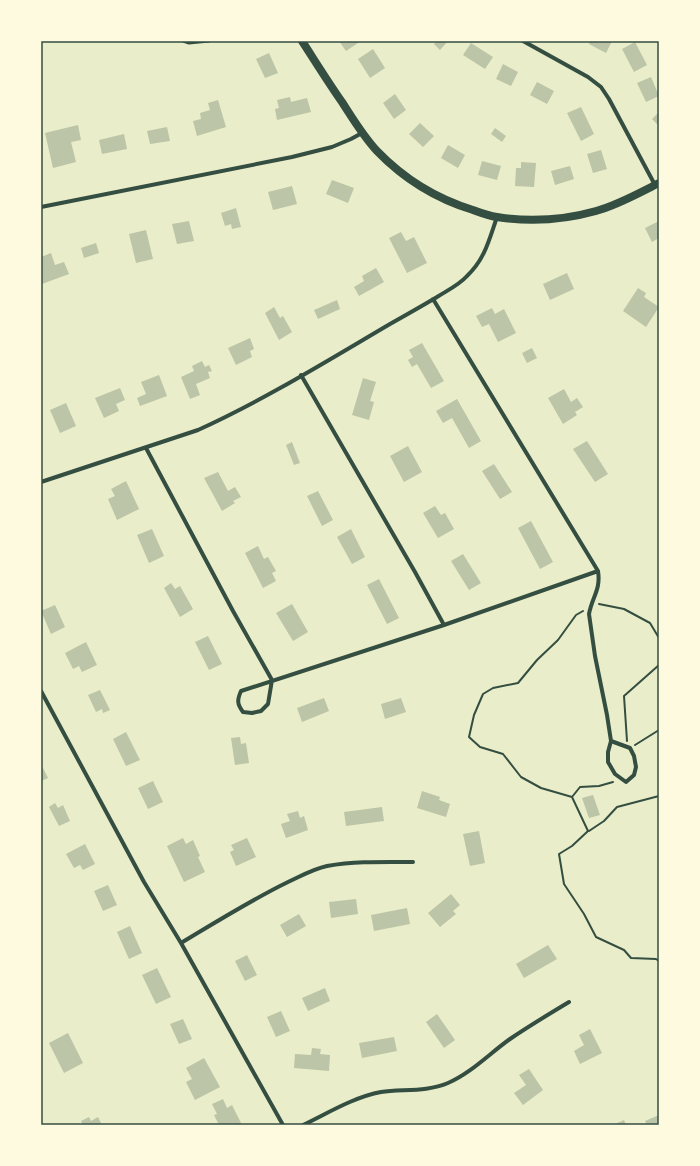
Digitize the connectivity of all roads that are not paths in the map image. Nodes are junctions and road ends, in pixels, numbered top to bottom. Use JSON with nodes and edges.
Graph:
{"nodes":[{"id":1,"x":183,"y":41,"type":"edge"},
{"id":2,"x":209,"y":41,"type":"edge"},
{"id":3,"x":302,"y":41,"type":"edge"},
{"id":4,"x":523,"y":41,"type":"edge"},
{"id":5,"x":362,"y":133,"type":"junction"},
{"id":6,"x":657,"y":184,"type":"edge"},
{"id":7,"x":41,"y":207,"type":"edge"},
{"id":8,"x":496,"y":217,"type":"junction"},
{"id":9,"x":433,"y":299,"type":"junction"},
{"id":10,"x":301,"y":375,"type":"junction"},
{"id":11,"x":146,"y":448,"type":"junction"},
{"id":12,"x":41,"y":482,"type":"edge"},
{"id":13,"x":598,"y":571,"type":"junction"},
{"id":14,"x":444,"y":625,"type":"junction"},
{"id":15,"x":272,"y":680,"type":"junction"},
{"id":16,"x":41,"y":691,"type":"edge"},
{"id":17,"x":611,"y":741,"type":"junction"},
{"id":18,"x":413,"y":862,"type":"dead end"},
{"id":19,"x":181,"y":943,"type":"junction"},
{"id":20,"x":569,"y":1002,"type":"dead end"},
{"id":21,"x":283,"y":1125,"type":"edge"},
{"id":22,"x":303,"y":1125,"type":"edge"}],
"edges":[{"from":1,"to":2,"type":"lane"},
{"from":3,"to":5,"type":"main road"},
{"from":4,"to":6,"type":"street"},
{"from":5,"to":7,"type":"street"},
{"from":5,"to":8,"type":"main road"},
{"from":6,"to":8,"type":"main road"},
{"from":8,"to":9,"type":"street"},
{"from":9,"to":10,"type":"street"},
{"from":9,"to":13,"type":"street"},
{"from":10,"to":11,"type":"street"},
{"from":10,"to":14,"type":"street"},
{"from":11,"to":12,"type":"street"},
{"from":11,"to":15,"type":"street"},
{"from":13,"to":14,"type":"street"},
{"from":13,"to":17,"type":"street"},
{"from":14,"to":15,"type":"street"},
{"from":15,"to":15,"type":"street"},
{"from":16,"to":19,"type":"street"},
{"from":17,"to":17,"type":"street"},
{"from":18,"to":19,"type":"street"},
{"from":19,"to":21,"type":"street"},
{"from":20,"to":22,"type":"street"}]}
